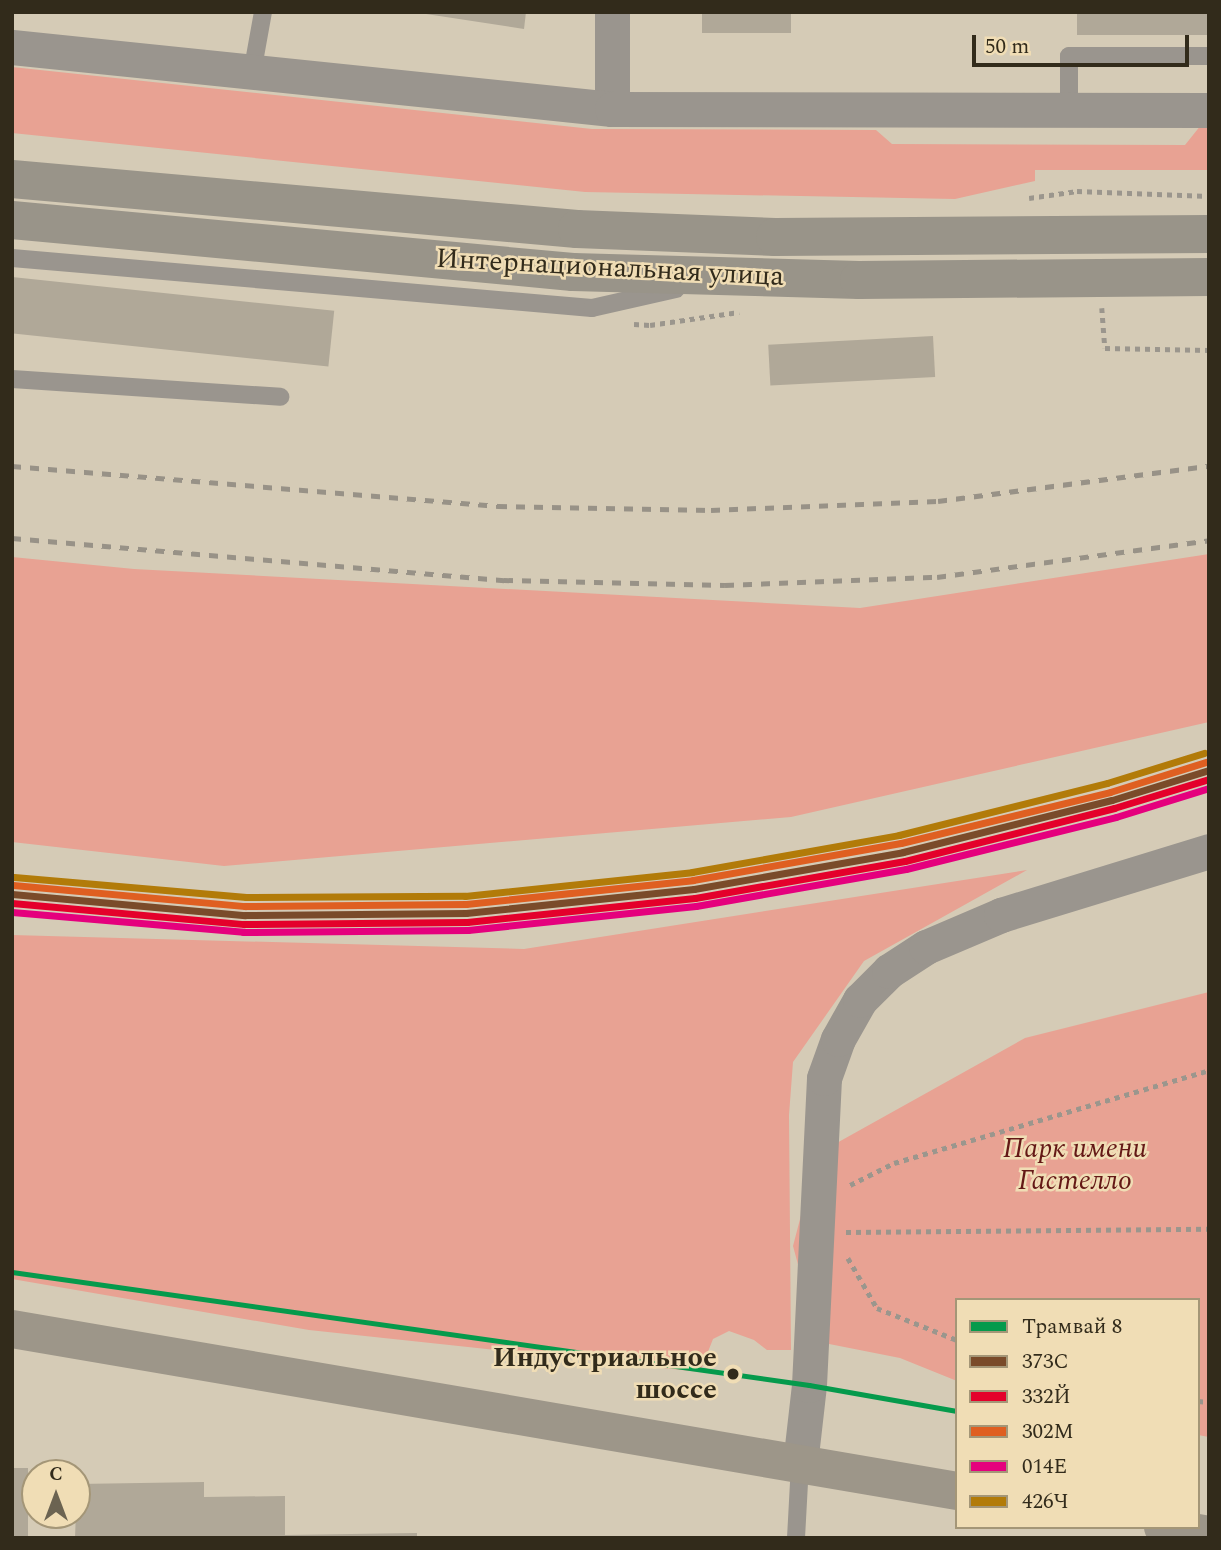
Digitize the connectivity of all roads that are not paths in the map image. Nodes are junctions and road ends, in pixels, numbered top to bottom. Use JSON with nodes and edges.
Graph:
{"nodes":[{"id":1,"x":263,"y":12,"type":"edge"},
{"id":2,"x":612,"y":12,"type":"edge"},
{"id":3,"x":12,"y":47,"type":"edge"},
{"id":4,"x":1209,"y":56,"type":"edge"},
{"id":5,"x":252,"y":73,"type":"junction"},
{"id":6,"x":612,"y":109,"type":"junction"},
{"id":7,"x":1069,"y":110,"type":"junction"},
{"id":8,"x":1209,"y":110,"type":"edge"},
{"id":9,"x":12,"y":179,"type":"edge"},
{"id":10,"x":12,"y":220,"type":"edge"},
{"id":11,"x":577,"y":229,"type":"junction"},
{"id":12,"x":1209,"y":234,"type":"edge"},
{"id":13,"x":12,"y":258,"type":"edge"},
{"id":14,"x":573,"y":272,"type":"junction"},
{"id":15,"x":730,"y":276,"type":"junction"},
{"id":16,"x":1209,"y":277,"type":"edge"},
{"id":17,"x":12,"y":379,"type":"edge"},
{"id":18,"x":280,"y":397,"type":"dead end"},
{"id":19,"x":1209,"y":851,"type":"edge"},
{"id":20,"x":12,"y":1329,"type":"edge"},
{"id":21,"x":800,"y":1464,"type":"junction"},
{"id":22,"x":955,"y":1491,"type":"edge"},
{"id":23,"x":1174,"y":1529,"type":"edge"},
{"id":24,"x":1209,"y":1535,"type":"edge"},
{"id":25,"x":796,"y":1538,"type":"edge"}],
"edges":[{"from":1,"to":5,"type":"lane"},
{"from":2,"to":6,"type":"street"},
{"from":3,"to":5,"type":"street"},
{"from":4,"to":7,"type":"lane"},
{"from":5,"to":6,"type":"street"},
{"from":6,"to":7,"type":"street"},
{"from":7,"to":8,"type":"street"},
{"from":9,"to":11,"type":"main road","name":"Интернациональная улица"},
{"from":10,"to":14,"type":"main road","name":"Интернациональная улица"},
{"from":11,"to":12,"type":"main road","name":"Интернациональная улица"},
{"from":11,"to":14,"type":"lane"},
{"from":13,"to":15,"type":"lane"},
{"from":14,"to":15,"type":"main road","name":"Интернациональная улица"},
{"from":15,"to":16,"type":"main road","name":"Интернациональная улица"},
{"from":17,"to":18,"type":"lane"},
{"from":19,"to":21,"type":"street"},
{"from":20,"to":21,"type":"main road"},
{"from":21,"to":22,"type":"main road"},
{"from":21,"to":25,"type":"lane"},
{"from":23,"to":24,"type":"main road"}]}
